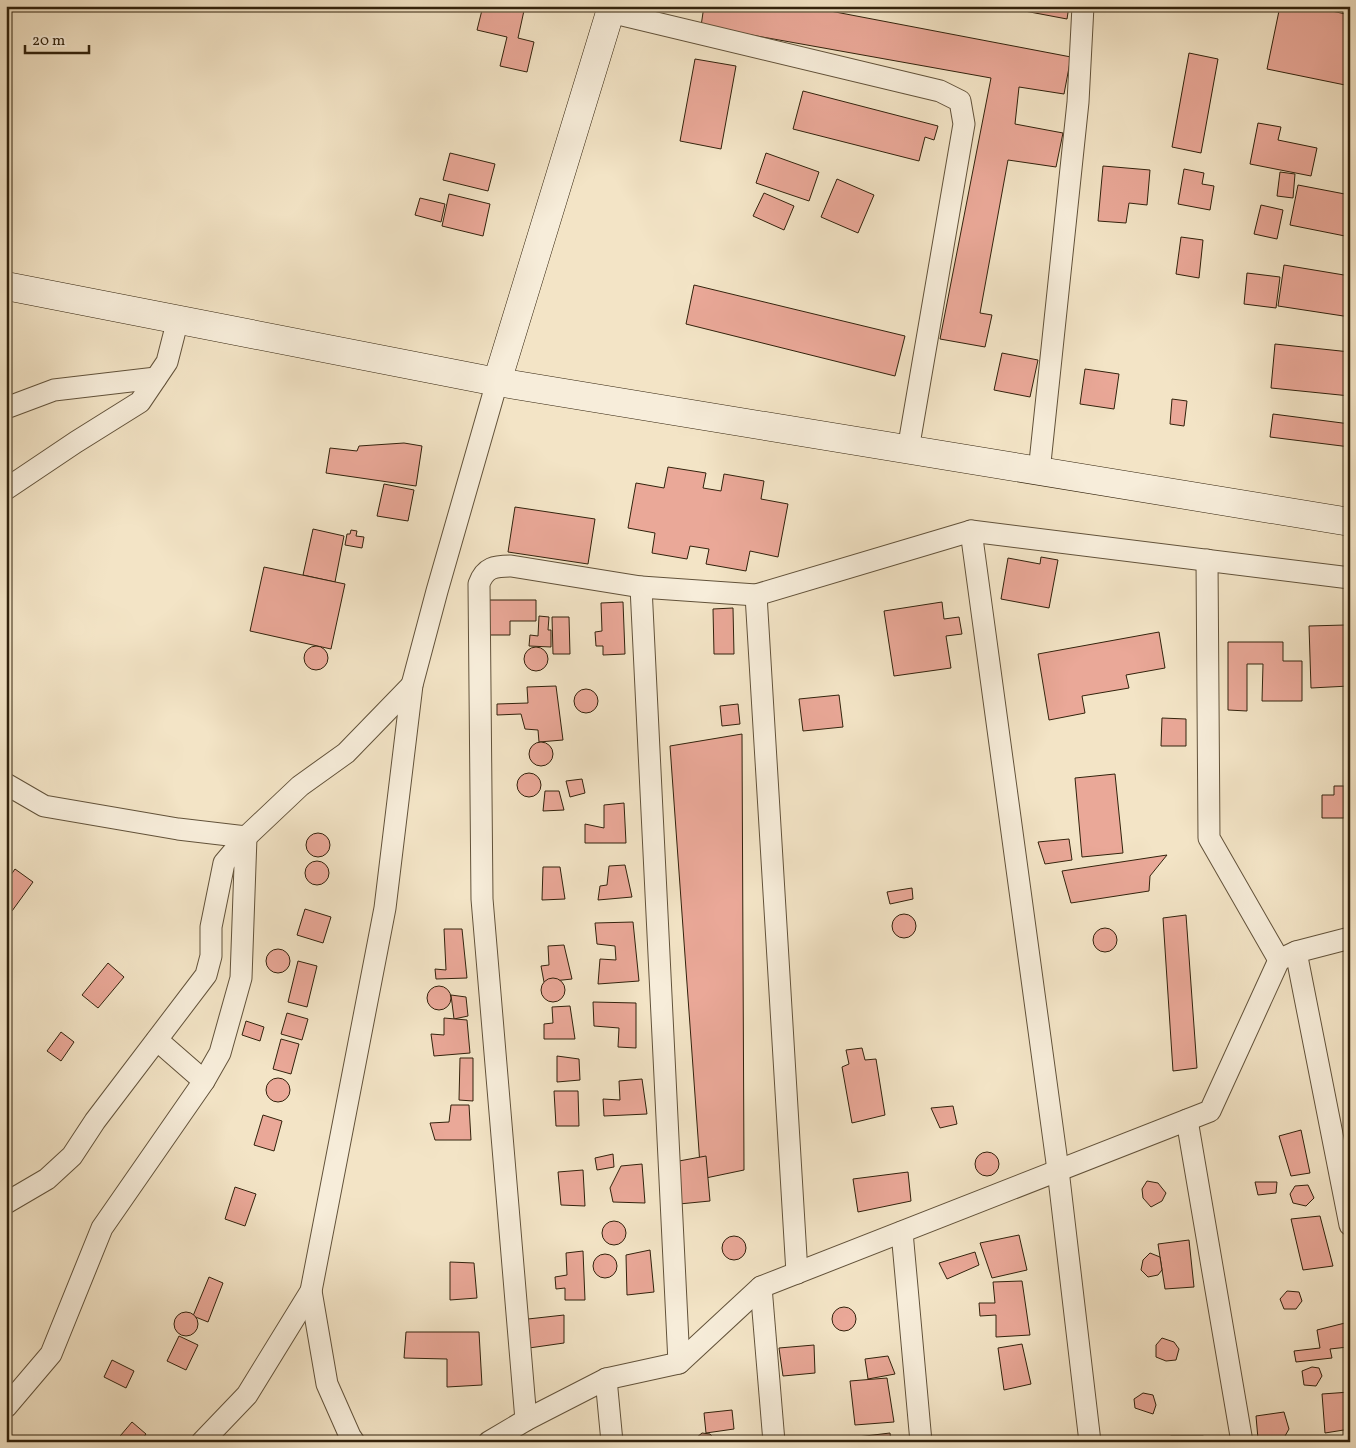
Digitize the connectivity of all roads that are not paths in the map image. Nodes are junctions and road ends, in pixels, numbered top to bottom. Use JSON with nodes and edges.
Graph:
{"nodes":[{"id":1,"x":1083,"y":6,"type":"edge"},
{"id":2,"x":611,"y":9,"type":"edge"},
{"id":3,"x":6,"y":286,"type":"edge"},
{"id":4,"x":178,"y":319,"type":"junction"},
{"id":5,"x":156,"y":378,"type":"junction"},
{"id":6,"x":497,"y":382,"type":"junction"},
{"id":7,"x":6,"y":408,"type":"edge"},
{"id":8,"x":908,"y":450,"type":"junction"},
{"id":9,"x":1039,"y":472,"type":"junction"},
{"id":10,"x":6,"y":489,"type":"edge"},
{"id":11,"x":1350,"y":522,"type":"edge"},
{"id":12,"x":971,"y":531,"type":"junction"},
{"id":13,"x":1207,"y":560,"type":"junction"},
{"id":14,"x":1350,"y":578,"type":"edge"},
{"id":15,"x":641,"y":587,"type":"junction"},
{"id":16,"x":756,"y":595,"type":"junction"},
{"id":17,"x":412,"y":684,"type":"junction"},
{"id":18,"x":6,"y":784,"type":"edge"},
{"id":19,"x":246,"y":837,"type":"junction"},
{"id":20,"x":1350,"y":938,"type":"edge"},
{"id":21,"x":1288,"y":956,"type":"junction"},
{"id":22,"x":157,"y":1040,"type":"junction"},
{"id":23,"x":204,"y":1081,"type":"junction"},
{"id":24,"x":1187,"y":1120,"type":"junction"},
{"id":25,"x":1058,"y":1170,"type":"junction"},
{"id":26,"x":6,"y":1202,"type":"edge"},
{"id":27,"x":1350,"y":1225,"type":"edge"},
{"id":28,"x":902,"y":1232,"type":"junction"},
{"id":29,"x":797,"y":1273,"type":"junction"},
{"id":30,"x":761,"y":1287,"type":"junction"},
{"id":31,"x":311,"y":1291,"type":"junction"},
{"id":32,"x":679,"y":1363,"type":"junction"},
{"id":33,"x":606,"y":1379,"type":"junction"},
{"id":34,"x":6,"y":1407,"type":"edge"},
{"id":35,"x":526,"y":1420,"type":"junction"},
{"id":36,"x":202,"y":1442,"type":"edge"},
{"id":37,"x":354,"y":1442,"type":"edge"},
{"id":38,"x":489,"y":1442,"type":"edge"},
{"id":39,"x":612,"y":1442,"type":"edge"},
{"id":40,"x":774,"y":1442,"type":"edge"},
{"id":41,"x":921,"y":1442,"type":"edge"},
{"id":42,"x":1090,"y":1442,"type":"edge"},
{"id":43,"x":1242,"y":1442,"type":"edge"}],
"edges":[{"from":1,"to":9,"type":"street"},
{"from":2,"to":6,"type":"main road"},
{"from":2,"to":8,"type":"street"},
{"from":3,"to":4,"type":"main road"},
{"from":4,"to":5,"type":"street"},
{"from":4,"to":6,"type":"main road"},
{"from":5,"to":7,"type":"street"},
{"from":5,"to":10,"type":"street"},
{"from":6,"to":8,"type":"main road"},
{"from":6,"to":17,"type":"street"},
{"from":8,"to":9,"type":"main road"},
{"from":9,"to":11,"type":"main road"},
{"from":12,"to":13,"type":"street"},
{"from":12,"to":16,"type":"street"},
{"from":12,"to":25,"type":"street"},
{"from":13,"to":14,"type":"street"},
{"from":13,"to":21,"type":"street"},
{"from":15,"to":16,"type":"street"},
{"from":15,"to":32,"type":"street"},
{"from":15,"to":35,"type":"street"},
{"from":16,"to":29,"type":"street"},
{"from":17,"to":19,"type":"street"},
{"from":17,"to":31,"type":"street"},
{"from":18,"to":19,"type":"street"},
{"from":19,"to":22,"type":"street"},
{"from":19,"to":23,"type":"street"},
{"from":20,"to":21,"type":"street"},
{"from":21,"to":24,"type":"street"},
{"from":21,"to":27,"type":"street"},
{"from":22,"to":23,"type":"street"},
{"from":22,"to":26,"type":"street"},
{"from":23,"to":34,"type":"street"},
{"from":24,"to":25,"type":"street"},
{"from":24,"to":43,"type":"street"},
{"from":25,"to":28,"type":"street"},
{"from":25,"to":42,"type":"street"},
{"from":28,"to":29,"type":"street"},
{"from":28,"to":41,"type":"street"},
{"from":29,"to":30,"type":"street"},
{"from":30,"to":32,"type":"street"},
{"from":30,"to":40,"type":"street"},
{"from":31,"to":36,"type":"street"},
{"from":31,"to":37,"type":"street"},
{"from":32,"to":33,"type":"street"},
{"from":33,"to":35,"type":"street"},
{"from":33,"to":39,"type":"street"},
{"from":35,"to":38,"type":"street"}]}
